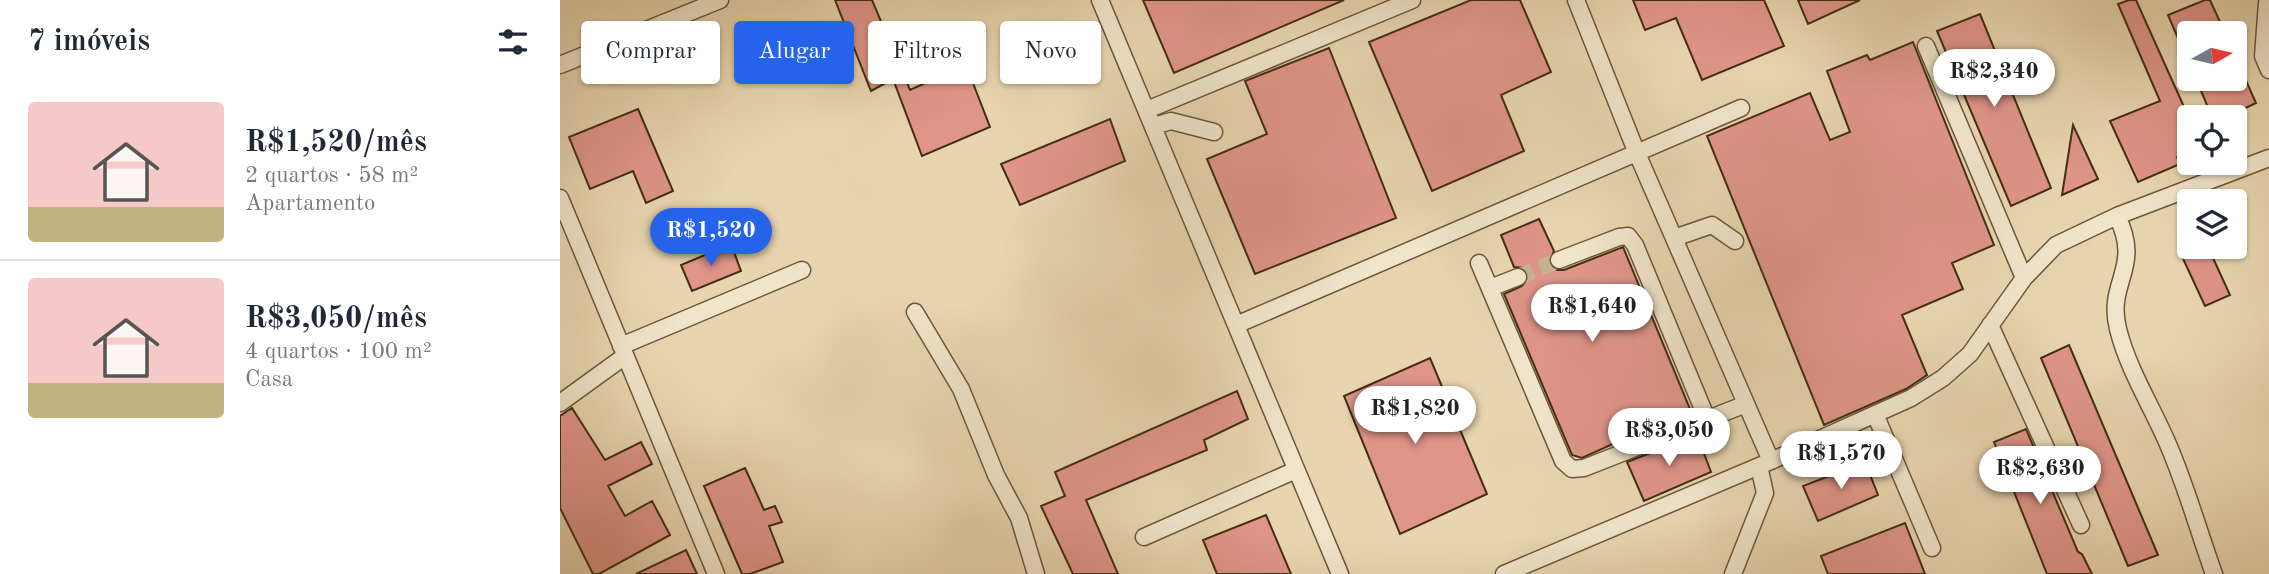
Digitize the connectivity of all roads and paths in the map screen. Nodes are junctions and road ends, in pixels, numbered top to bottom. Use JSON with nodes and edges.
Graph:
{"nodes":[{"id":1,"x":720,"y":0,"type":"edge"},
{"id":2,"x":1100,"y":0,"type":"edge"},
{"id":3,"x":1412,"y":0,"type":"edge"},
{"id":4,"x":1576,"y":0,"type":"edge"},
{"id":5,"x":2267,"y":3,"type":"dead end"},
{"id":6,"x":1926,"y":46,"type":"dead end"},
{"id":7,"x":560,"y":65,"type":"edge"},
{"id":8,"x":2269,"y":70,"type":"edge"},
{"id":9,"x":1741,"y":108,"type":"dead end"},
{"id":10,"x":1151,"y":118,"type":"junction"},
{"id":11,"x":1214,"y":132,"type":"dead end"},
{"id":12,"x":1636,"y":151,"type":"junction"},
{"id":13,"x":2269,"y":158,"type":"edge"},
{"id":14,"x":560,"y":198,"type":"edge"},
{"id":15,"x":2117,"y":216,"type":"junction"},
{"id":16,"x":1674,"y":238,"type":"junction"},
{"id":17,"x":1735,"y":241,"type":"dead end"},
{"id":18,"x":1559,"y":260,"type":"tunnel mouth"},
{"id":19,"x":1479,"y":263,"type":"dead end"},
{"id":20,"x":802,"y":270,"type":"dead end"},
{"id":21,"x":1518,"y":277,"type":"tunnel mouth"},
{"id":22,"x":2024,"y":278,"type":"junction"},
{"id":23,"x":1490,"y":288,"type":"junction"},
{"id":24,"x":915,"y":312,"type":"dead end"},
{"id":25,"x":1236,"y":325,"type":"junction"},
{"id":26,"x":1990,"y":325,"type":"junction"},
{"id":27,"x":623,"y":351,"type":"junction"},
{"id":28,"x":560,"y":402,"type":"edge"},
{"id":29,"x":1746,"y":404,"type":"junction"},
{"id":30,"x":1875,"y":414,"type":"junction"},
{"id":31,"x":1707,"y":419,"type":"junction"},
{"id":32,"x":1765,"y":464,"type":"junction"},
{"id":33,"x":1296,"y":470,"type":"junction"},
{"id":34,"x":2081,"y":525,"type":"dead end"},
{"id":35,"x":1144,"y":537,"type":"dead end"},
{"id":36,"x":1932,"y":548,"type":"dead end"},
{"id":37,"x":716,"y":574,"type":"edge"},
{"id":38,"x":1036,"y":574,"type":"edge"},
{"id":39,"x":1340,"y":574,"type":"edge"},
{"id":40,"x":1504,"y":574,"type":"edge"},
{"id":41,"x":1733,"y":574,"type":"edge"},
{"id":42,"x":2214,"y":574,"type":"edge"}],
"edges":[{"from":1,"to":7,"type":"street"},
{"from":2,"to":10,"type":"street"},
{"from":3,"to":10,"type":"street"},
{"from":4,"to":12,"type":"street"},
{"from":5,"to":8,"type":"street"},
{"from":6,"to":22,"type":"street"},
{"from":9,"to":12,"type":"street"},
{"from":10,"to":11,"type":"street"},
{"from":10,"to":25,"type":"street"},
{"from":12,"to":16,"type":"street"},
{"from":12,"to":25,"type":"street"},
{"from":13,"to":15,"type":"street"},
{"from":14,"to":27,"type":"street"},
{"from":15,"to":22,"type":"street"},
{"from":15,"to":42,"type":"street"},
{"from":16,"to":17,"type":"street"},
{"from":16,"to":29,"type":"street"},
{"from":18,"to":31,"type":"street"},
{"from":19,"to":23,"type":"street"},
{"from":20,"to":27,"type":"street"},
{"from":21,"to":23,"type":"street"},
{"from":22,"to":26,"type":"street"},
{"from":23,"to":31,"type":"street"},
{"from":24,"to":38,"type":"street"},
{"from":25,"to":33,"type":"street"},
{"from":26,"to":30,"type":"street"},
{"from":26,"to":34,"type":"street"},
{"from":27,"to":28,"type":"street"},
{"from":27,"to":37,"type":"street"},
{"from":29,"to":31,"type":"street"},
{"from":29,"to":32,"type":"street"},
{"from":30,"to":32,"type":"street"},
{"from":30,"to":36,"type":"street"},
{"from":32,"to":40,"type":"street"},
{"from":32,"to":41,"type":"street"},
{"from":33,"to":35,"type":"street"},
{"from":33,"to":39,"type":"street"}]}
